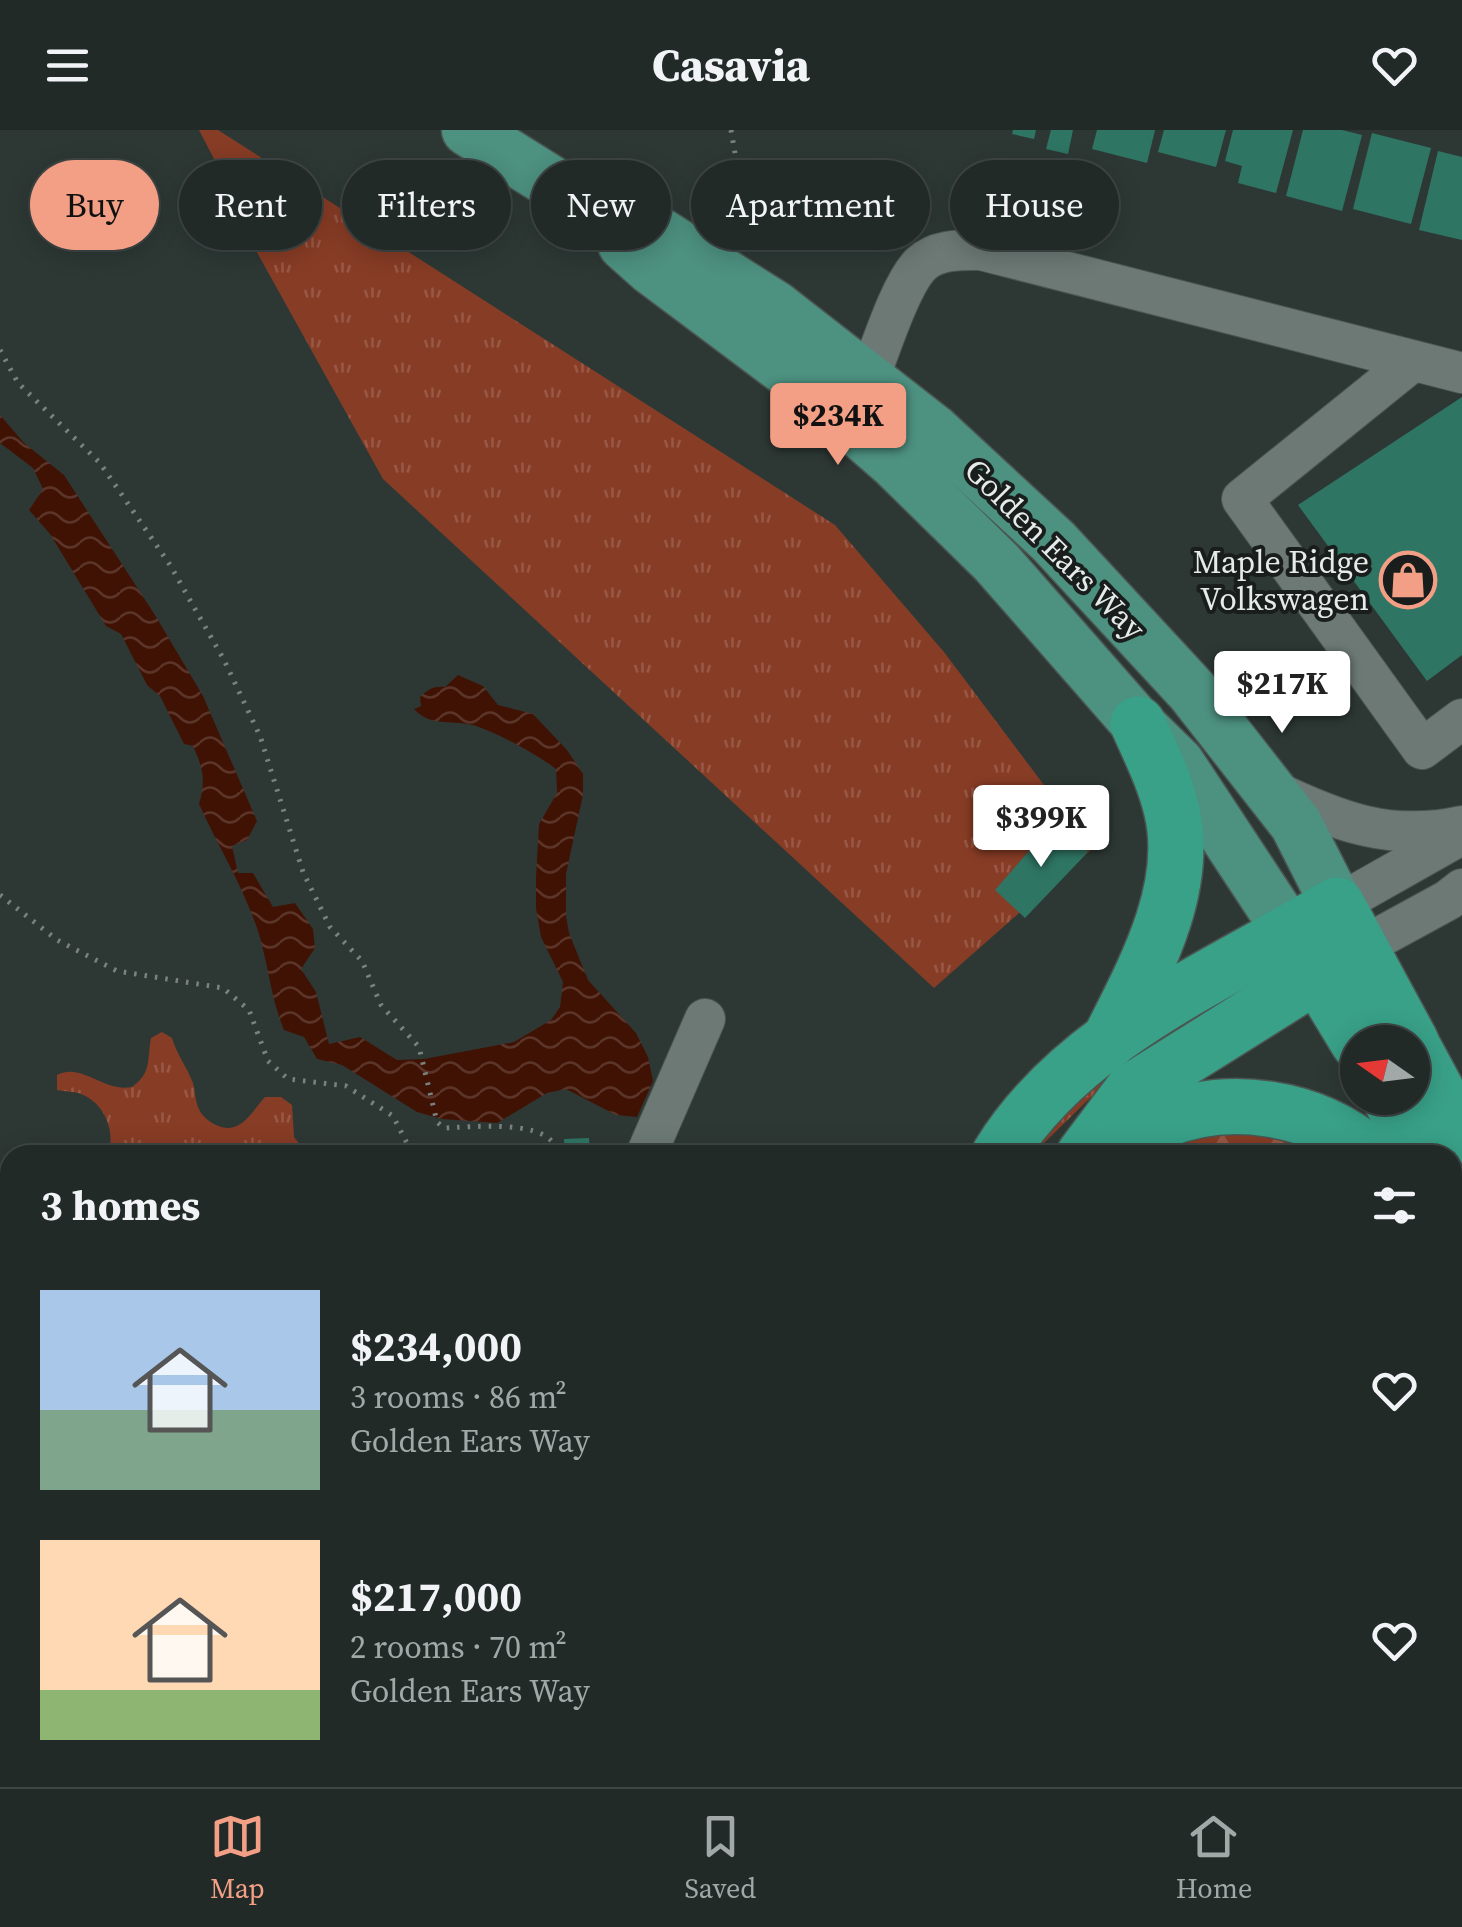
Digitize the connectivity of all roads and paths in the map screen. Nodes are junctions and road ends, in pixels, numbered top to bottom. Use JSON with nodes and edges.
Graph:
{"nodes":[{"id":1,"x":468,"y":130,"type":"edge"},
{"id":2,"x":731,"y":130,"type":"edge"},
{"id":3,"x":736,"y":159,"type":"dead end"},
{"id":4,"x":531,"y":169,"type":"edge"},
{"id":5,"x":671,"y":241,"type":"edge"},
{"id":6,"x":631,"y":250,"type":"edge"},
{"id":7,"x":0,"y":350,"type":"edge"},
{"id":8,"x":1413,"y":361,"type":"junction"},
{"id":9,"x":1462,"y":373,"type":"edge"},
{"id":10,"x":869,"y":378,"type":"junction"},
{"id":11,"x":1462,"y":719,"type":"edge"},
{"id":12,"x":1138,"y":724,"type":"junction"},
{"id":13,"x":1272,"y":790,"type":"junction"},
{"id":14,"x":1462,"y":826,"type":"edge"},
{"id":15,"x":1462,"y":834,"type":"edge"},
{"id":16,"x":1462,"y":889,"type":"edge"},
{"id":17,"x":0,"y":895,"type":"edge"},
{"id":18,"x":1326,"y":939,"type":"junction"},
{"id":19,"x":705,"y":1018,"type":"dead end"},
{"id":20,"x":1353,"y":1025,"type":"edge"},
{"id":21,"x":1396,"y":1025,"type":"edge"},
{"id":22,"x":1109,"y":1041,"type":"junction"},
{"id":23,"x":1430,"y":1078,"type":"edge"},
{"id":24,"x":1399,"y":1115,"type":"edge"},
{"id":25,"x":1462,"y":1138,"type":"edge"},
{"id":26,"x":408,"y":1145,"type":"edge"},
{"id":27,"x":553,"y":1145,"type":"edge"},
{"id":28,"x":650,"y":1145,"type":"edge"},
{"id":29,"x":1004,"y":1145,"type":"edge"},
{"id":30,"x":1092,"y":1145,"type":"edge"},
{"id":31,"x":1115,"y":1145,"type":"edge"},
{"id":32,"x":1359,"y":1145,"type":"edge"},
{"id":33,"x":1414,"y":1145,"type":"edge"}],
"edges":[{"from":1,"to":4,"type":"main road","name":"Golden Ears Way"},
{"from":2,"to":3,"type":"path"},
{"from":5,"to":10,"type":"main road","name":"Golden Ears Way"},
{"from":6,"to":12,"type":"main road","name":"Golden Ears Way"},
{"from":7,"to":27,"type":"path"},
{"from":8,"to":9,"type":"lane"},
{"from":8,"to":10,"type":"lane"},
{"from":8,"to":11,"type":"lane"},
{"from":10,"to":13,"type":"main road","name":"Golden Ears Way"},
{"from":12,"to":18,"type":"main road","name":"Golden Ears Way"},
{"from":12,"to":22,"type":"highway"},
{"from":13,"to":14,"type":"lane"},
{"from":13,"to":18,"type":"main road","name":"Golden Ears Way"},
{"from":15,"to":18,"type":"lane"},
{"from":16,"to":18,"type":"lane"},
{"from":17,"to":26,"type":"path"},
{"from":18,"to":20,"type":"highway","name":"Golden Ears Way"},
{"from":18,"to":21,"type":"highway","name":"Golden Ears Way"},
{"from":18,"to":22,"type":"highway"},
{"from":18,"to":30,"type":"highway"},
{"from":19,"to":28,"type":"lane"},
{"from":22,"to":29,"type":"highway"},
{"from":23,"to":25,"type":"highway","name":"Golden Ears Way"},
{"from":24,"to":33,"type":"highway"},
{"from":31,"to":32,"type":"highway"}]}
